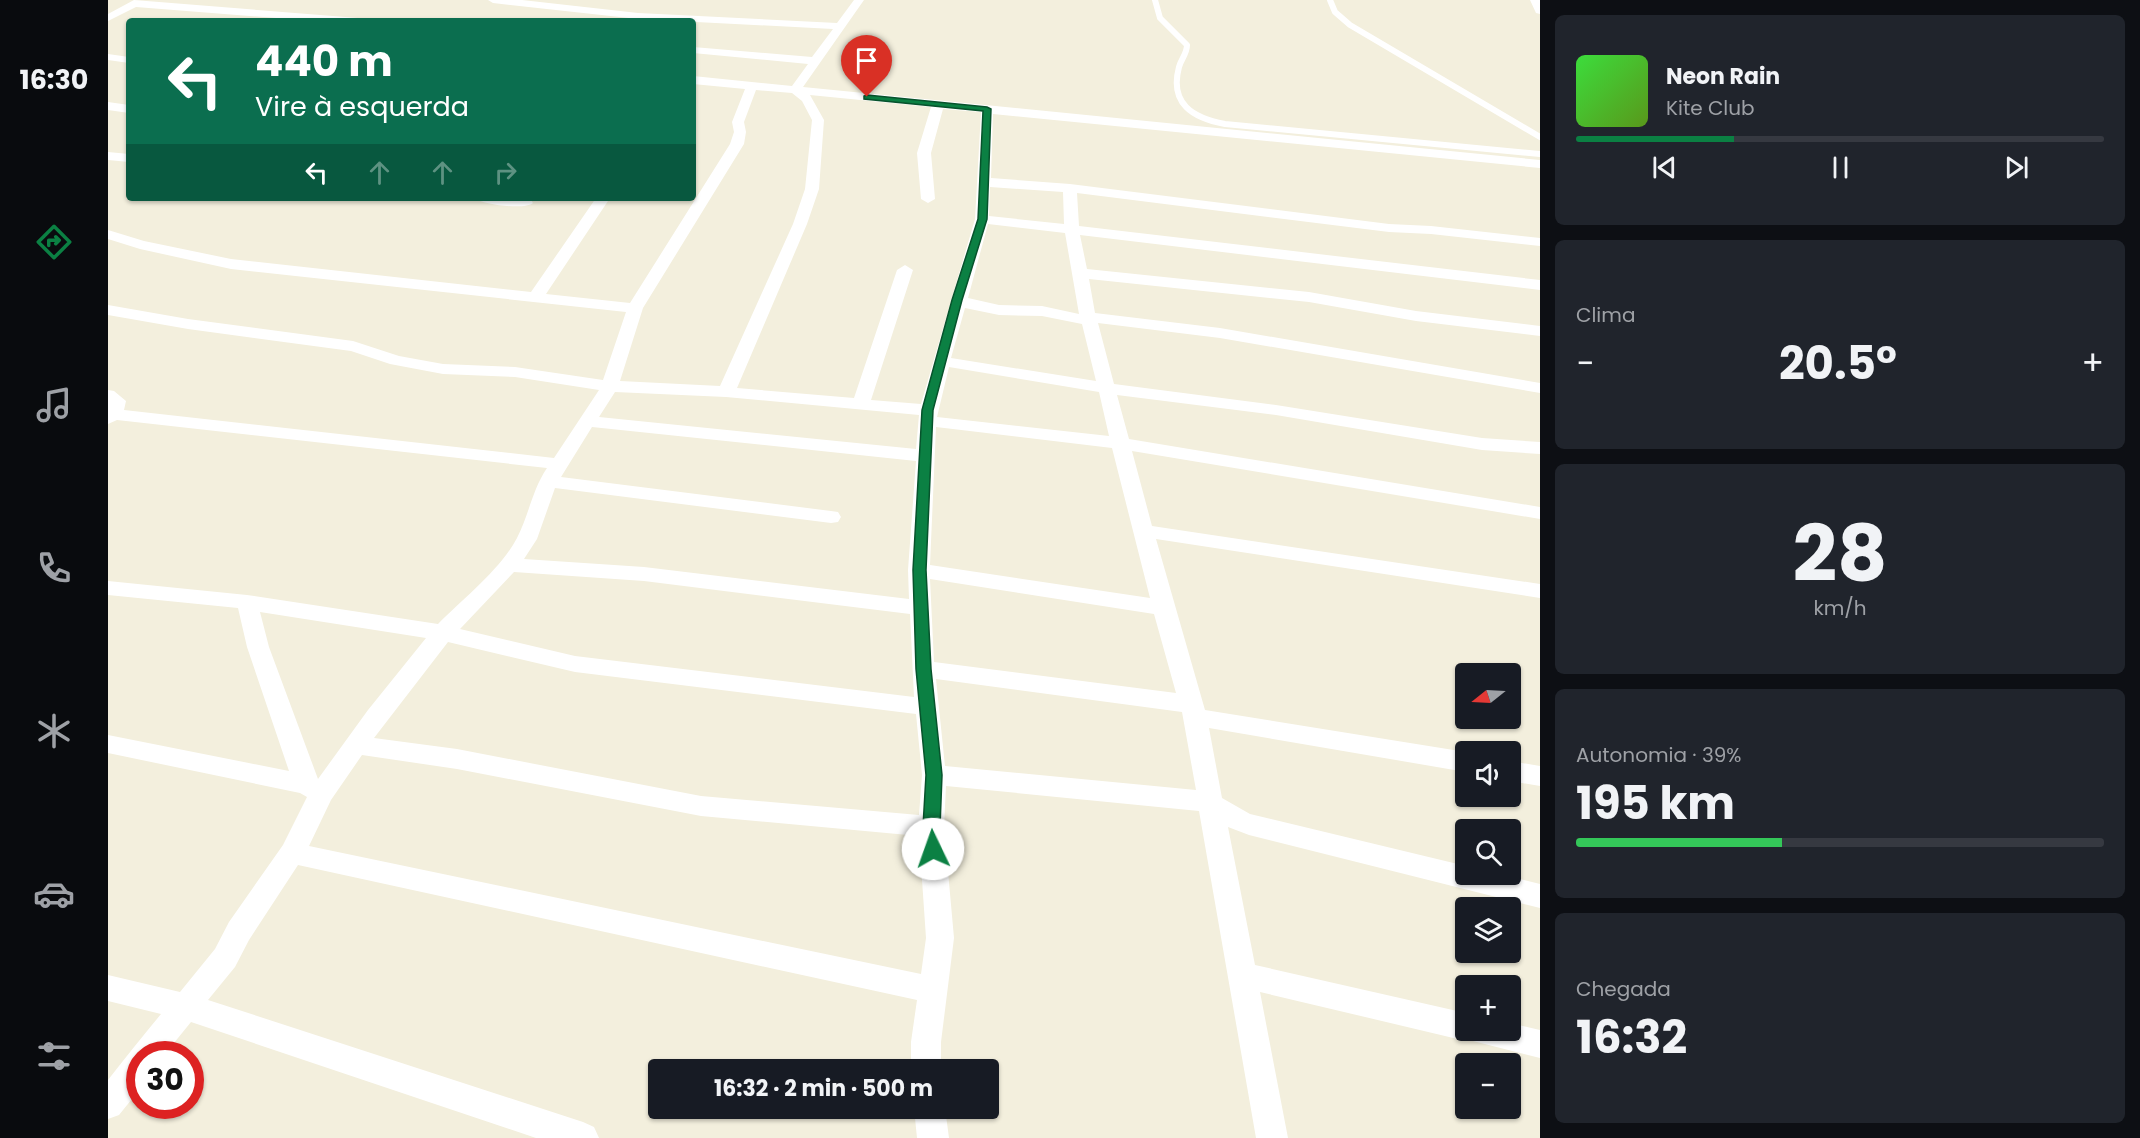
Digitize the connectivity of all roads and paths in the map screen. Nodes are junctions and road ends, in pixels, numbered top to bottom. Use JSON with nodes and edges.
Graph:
{"nodes":[{"id":1,"x":493,"y":0,"type":"edge"},
{"id":2,"x":859,"y":0,"type":"edge"},
{"id":3,"x":1155,"y":0,"type":"edge"},
{"id":4,"x":1330,"y":0,"type":"edge"},
{"id":5,"x":1534,"y":0,"type":"edge"},
{"id":6,"x":138,"y":2,"type":"edge"},
{"id":7,"x":1540,"y":11,"type":"edge"},
{"id":8,"x":323,"y":18,"type":"edge"},
{"id":9,"x":678,"y":18,"type":"edge"},
{"id":10,"x":696,"y":19,"type":"edge"},
{"id":11,"x":112,"y":21,"type":"edge"},
{"id":12,"x":840,"y":26,"type":"junction"},
{"id":13,"x":696,"y":50,"type":"edge"},
{"id":14,"x":108,"y":57,"type":"edge"},
{"id":15,"x":126,"y":60,"type":"edge"},
{"id":16,"x":816,"y":61,"type":"junction"},
{"id":17,"x":696,"y":80,"type":"edge"},
{"id":18,"x":752,"y":85,"type":"junction"},
{"id":19,"x":795,"y":90,"type":"junction"},
{"id":20,"x":938,"y":104,"type":"junction"},
{"id":21,"x":108,"y":106,"type":"edge"},
{"id":22,"x":126,"y":109,"type":"edge"},
{"id":23,"x":987,"y":109,"type":"junction"},
{"id":24,"x":1540,"y":137,"type":"edge"},
{"id":25,"x":1540,"y":154,"type":"edge"},
{"id":26,"x":108,"y":156,"type":"edge"},
{"id":27,"x":126,"y":158,"type":"edge"},
{"id":28,"x":1540,"y":164,"type":"edge"},
{"id":29,"x":983,"y":182,"type":"junction"},
{"id":30,"x":1070,"y":188,"type":"junction"},
{"id":31,"x":928,"y":199,"type":"dead end"},
{"id":32,"x":515,"y":201,"type":"edge"},
{"id":33,"x":601,"y":201,"type":"edge"},
{"id":34,"x":526,"y":202,"type":"dead end"},
{"id":35,"x":982,"y":219,"type":"junction"},
{"id":36,"x":1072,"y":230,"type":"junction"},
{"id":37,"x":108,"y":234,"type":"edge"},
{"id":38,"x":1540,"y":242,"type":"edge"},
{"id":39,"x":905,"y":270,"type":"dead end"},
{"id":40,"x":1079,"y":273,"type":"junction"},
{"id":41,"x":1540,"y":285,"type":"edge"},
{"id":42,"x":536,"y":297,"type":"junction"},
{"id":43,"x":957,"y":300,"type":"junction"},
{"id":44,"x":635,"y":308,"type":"junction"},
{"id":45,"x":108,"y":310,"type":"edge"},
{"id":46,"x":999,"y":310,"type":"junction"},
{"id":47,"x":1090,"y":325,"type":"junction"},
{"id":48,"x":951,"y":327,"type":"junction"},
{"id":49,"x":1540,"y":331,"type":"edge"},
{"id":50,"x":941,"y":361,"type":"junction"},
{"id":51,"x":610,"y":386,"type":"junction"},
{"id":52,"x":1105,"y":388,"type":"junction"},
{"id":53,"x":1540,"y":388,"type":"edge"},
{"id":54,"x":726,"y":393,"type":"junction"},
{"id":55,"x":108,"y":395,"type":"edge"},
{"id":56,"x":861,"y":404,"type":"junction"},
{"id":57,"x":928,"y":415,"type":"junction"},
{"id":58,"x":111,"y":417,"type":"edge"},
{"id":59,"x":587,"y":421,"type":"junction"},
{"id":60,"x":1120,"y":443,"type":"junction"},
{"id":61,"x":1540,"y":448,"type":"edge"},
{"id":62,"x":926,"y":456,"type":"junction"},
{"id":63,"x":553,"y":472,"type":"junction"},
{"id":64,"x":1540,"y":513,"type":"edge"},
{"id":65,"x":831,"y":517,"type":"dead end"},
{"id":66,"x":1143,"y":531,"type":"junction"},
{"id":67,"x":509,"y":565,"type":"junction"},
{"id":68,"x":919,"y":570,"type":"junction"},
{"id":69,"x":108,"y":588,"type":"edge"},
{"id":70,"x":1540,"y":591,"type":"edge"},
{"id":71,"x":247,"y":602,"type":"junction"},
{"id":72,"x":921,"y":608,"type":"junction"},
{"id":73,"x":1163,"y":608,"type":"junction"},
{"id":74,"x":443,"y":633,"type":"junction"},
{"id":75,"x":923,"y":669,"type":"junction"},
{"id":76,"x":927,"y":707,"type":"junction"},
{"id":77,"x":1193,"y":710,"type":"junction"},
{"id":78,"x":108,"y":744,"type":"edge"},
{"id":79,"x":356,"y":745,"type":"junction"},
{"id":80,"x":1455,"y":760,"type":"edge"},
{"id":81,"x":1521,"y":773,"type":"edge"},
{"id":82,"x":934,"y":775,"type":"junction"},
{"id":83,"x":1540,"y":777,"type":"edge"},
{"id":84,"x":314,"y":789,"type":"junction"},
{"id":85,"x":1209,"y":802,"type":"junction"},
{"id":86,"x":931,"y":827,"type":"junction"},
{"id":87,"x":292,"y":853,"type":"junction"},
{"id":88,"x":1540,"y":896,"type":"edge"},
{"id":89,"x":1241,"y":975,"type":"junction"},
{"id":90,"x":108,"y":988,"type":"edge"},
{"id":91,"x":932,"y":990,"type":"junction"},
{"id":92,"x":184,"y":1006,"type":"junction"},
{"id":93,"x":1455,"y":1024,"type":"edge"},
{"id":94,"x":1521,"y":1040,"type":"edge"},
{"id":95,"x":157,"y":1041,"type":"edge"},
{"id":96,"x":1540,"y":1044,"type":"edge"},
{"id":97,"x":927,"y":1059,"type":"edge"},
{"id":98,"x":126,"y":1082,"type":"edge"},
{"id":99,"x":108,"y":1104,"type":"edge"},
{"id":100,"x":930,"y":1119,"type":"edge"},
{"id":101,"x":583,"y":1138,"type":"edge"},
{"id":102,"x":933,"y":1138,"type":"edge"},
{"id":103,"x":1272,"y":1138,"type":"edge"}],
"edges":[{"from":1,"to":9,"type":"street"},
{"from":2,"to":12,"type":"street"},
{"from":3,"to":25,"type":"lane"},
{"from":4,"to":24,"type":"lane"},
{"from":5,"to":7,"type":"street"},
{"from":6,"to":8,"type":"street"},
{"from":6,"to":11,"type":"street"},
{"from":10,"to":12,"type":"street"},
{"from":12,"to":16,"type":"street"},
{"from":13,"to":16,"type":"street"},
{"from":14,"to":15,"type":"street"},
{"from":16,"to":19,"type":"street"},
{"from":17,"to":18,"type":"street"},
{"from":18,"to":19,"type":"street"},
{"from":18,"to":44,"type":"street"},
{"from":19,"to":20,"type":"street"},
{"from":19,"to":54,"type":"street"},
{"from":20,"to":23,"type":"street"},
{"from":20,"to":31,"type":"street"},
{"from":21,"to":22,"type":"street"},
{"from":23,"to":28,"type":"street"},
{"from":23,"to":29,"type":"street"},
{"from":26,"to":27,"type":"street"},
{"from":29,"to":30,"type":"street"},
{"from":29,"to":35,"type":"street"},
{"from":30,"to":36,"type":"street"},
{"from":30,"to":38,"type":"street"},
{"from":32,"to":34,"type":"street"},
{"from":33,"to":42,"type":"street"},
{"from":35,"to":36,"type":"street"},
{"from":35,"to":43,"type":"street"},
{"from":36,"to":40,"type":"street"},
{"from":36,"to":41,"type":"street"},
{"from":37,"to":42,"type":"street"},
{"from":39,"to":56,"type":"street"},
{"from":40,"to":47,"type":"street"},
{"from":40,"to":49,"type":"street"},
{"from":42,"to":44,"type":"street"},
{"from":43,"to":46,"type":"street"},
{"from":43,"to":48,"type":"street"},
{"from":44,"to":51,"type":"street"},
{"from":45,"to":51,"type":"street"},
{"from":46,"to":47,"type":"street"},
{"from":46,"to":48,"type":"street"},
{"from":47,"to":52,"type":"street"},
{"from":47,"to":53,"type":"street"},
{"from":48,"to":50,"type":"street"},
{"from":50,"to":52,"type":"street"},
{"from":50,"to":57,"type":"street"},
{"from":51,"to":54,"type":"street"},
{"from":51,"to":59,"type":"street"},
{"from":52,"to":60,"type":"street"},
{"from":52,"to":61,"type":"street"},
{"from":54,"to":56,"type":"street"},
{"from":55,"to":58,"type":"street"},
{"from":56,"to":57,"type":"street"},
{"from":57,"to":60,"type":"street"},
{"from":57,"to":62,"type":"street"},
{"from":58,"to":63,"type":"street"},
{"from":59,"to":62,"type":"street"},
{"from":59,"to":63,"type":"street"},
{"from":60,"to":64,"type":"street"},
{"from":60,"to":66,"type":"street"},
{"from":62,"to":68,"type":"street"},
{"from":63,"to":65,"type":"street"},
{"from":63,"to":67,"type":"street"},
{"from":66,"to":70,"type":"street"},
{"from":66,"to":73,"type":"street"},
{"from":67,"to":72,"type":"street"},
{"from":67,"to":74,"type":"street"},
{"from":68,"to":72,"type":"street"},
{"from":68,"to":73,"type":"street"},
{"from":69,"to":71,"type":"street"},
{"from":71,"to":74,"type":"street"},
{"from":71,"to":84,"type":"street"},
{"from":72,"to":75,"type":"street"},
{"from":73,"to":77,"type":"street"},
{"from":74,"to":76,"type":"street"},
{"from":74,"to":79,"type":"street"},
{"from":75,"to":76,"type":"street"},
{"from":75,"to":77,"type":"street"},
{"from":76,"to":82,"type":"street"},
{"from":77,"to":80,"type":"street"},
{"from":77,"to":85,"type":"street"},
{"from":78,"to":84,"type":"street"},
{"from":79,"to":84,"type":"street"},
{"from":79,"to":86,"type":"street"},
{"from":81,"to":83,"type":"street"},
{"from":82,"to":85,"type":"street"},
{"from":82,"to":86,"type":"street"},
{"from":84,"to":87,"type":"street"},
{"from":85,"to":88,"type":"street"},
{"from":85,"to":89,"type":"street"},
{"from":86,"to":91,"type":"street"},
{"from":87,"to":91,"type":"street"},
{"from":87,"to":92,"type":"street"},
{"from":89,"to":93,"type":"street"},
{"from":89,"to":103,"type":"street"},
{"from":90,"to":92,"type":"street"},
{"from":91,"to":97,"type":"street"},
{"from":92,"to":95,"type":"street"},
{"from":92,"to":101,"type":"street"},
{"from":94,"to":96,"type":"street"},
{"from":98,"to":99,"type":"street"},
{"from":100,"to":102,"type":"street"}]}
